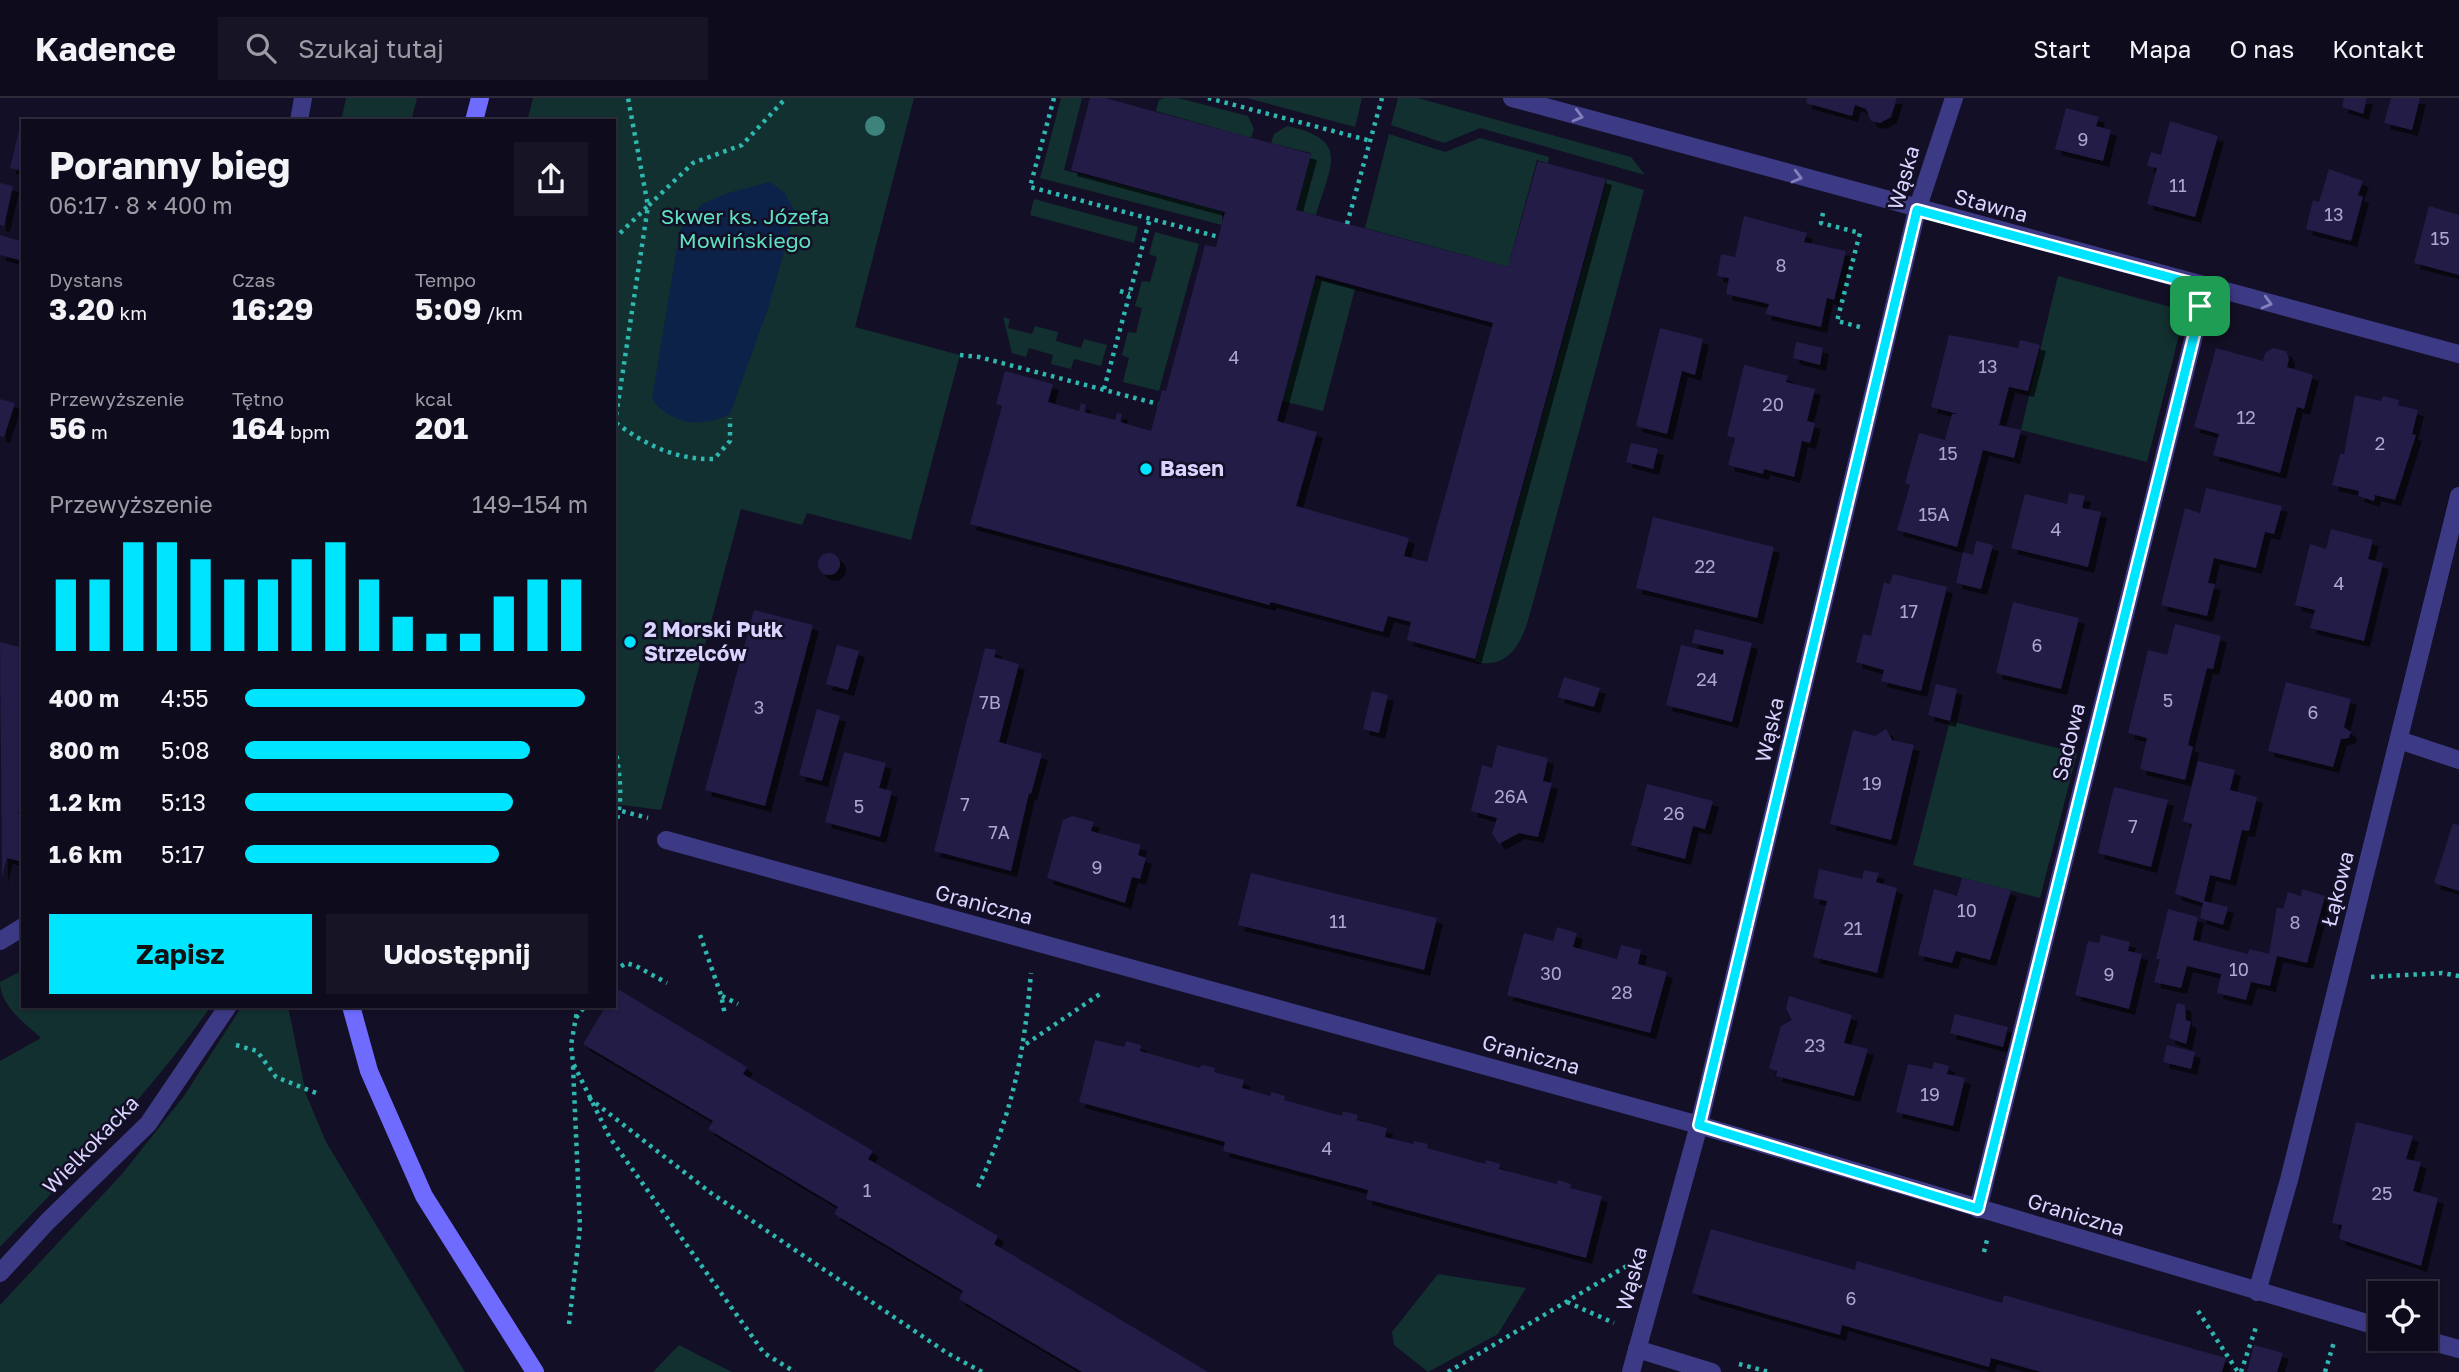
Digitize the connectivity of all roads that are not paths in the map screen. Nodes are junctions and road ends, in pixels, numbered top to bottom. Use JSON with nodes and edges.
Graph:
{"nodes":[{"id":1,"x":303,"y":98,"type":"edge"},
{"id":2,"x":480,"y":98,"type":"edge"},
{"id":3,"x":1512,"y":98,"type":"edge"},
{"id":4,"x":1954,"y":98,"type":"edge"},
{"id":5,"x":299,"y":119,"type":"edge"},
{"id":6,"x":475,"y":119,"type":"edge"},
{"id":7,"x":1917,"y":210,"type":"junction"},
{"id":8,"x":2206,"y":287,"type":"junction"},
{"id":9,"x":2459,"y":354,"type":"edge"},
{"id":10,"x":2459,"y":496,"type":"edge"},
{"id":11,"x":2399,"y":740,"type":"junction"},
{"id":12,"x":2459,"y":760,"type":"edge"},
{"id":13,"x":666,"y":840,"type":"dead end"},
{"id":14,"x":21,"y":928,"type":"edge"},
{"id":15,"x":0,"y":941,"type":"edge"},
{"id":16,"x":227,"y":1008,"type":"edge"},
{"id":17,"x":352,"y":1008,"type":"edge"},
{"id":18,"x":1699,"y":1125,"type":"junction"},
{"id":19,"x":1978,"y":1209,"type":"junction"},
{"id":20,"x":0,"y":1273,"type":"edge"},
{"id":21,"x":2257,"y":1292,"type":"junction"},
{"id":22,"x":2368,"y":1324,"type":"edge"},
{"id":23,"x":2438,"y":1343,"type":"edge"},
{"id":24,"x":1637,"y":1349,"type":"junction"},
{"id":25,"x":2459,"y":1349,"type":"edge"},
{"id":26,"x":535,"y":1372,"type":"edge"},
{"id":27,"x":1631,"y":1372,"type":"edge"},
{"id":28,"x":1712,"y":1372,"type":"edge"}],
"edges":[{"from":1,"to":5,"type":"street"},
{"from":2,"to":6,"type":"street"},
{"from":3,"to":7,"type":"street","name":"Stawna","one_way":true},
{"from":4,"to":7,"type":"street","name":"Wąska"},
{"from":7,"to":8,"type":"street","name":"Stawna"},
{"from":7,"to":18,"type":"street","name":"Wąska"},
{"from":8,"to":9,"type":"street","name":"Stawna","one_way":true},
{"from":8,"to":19,"type":"street","name":"Sadowa"},
{"from":10,"to":11,"type":"street","name":"Łąkowa"},
{"from":11,"to":12,"type":"street"},
{"from":11,"to":21,"type":"street","name":"Łąkowa"},
{"from":13,"to":18,"type":"street","name":"Graniczna"},
{"from":14,"to":15,"type":"street"},
{"from":16,"to":20,"type":"street","name":"Wielkokacka"},
{"from":17,"to":26,"type":"street"},
{"from":18,"to":19,"type":"street","name":"Graniczna"},
{"from":18,"to":24,"type":"street","name":"Wąska"},
{"from":19,"to":21,"type":"street","name":"Graniczna"},
{"from":21,"to":22,"type":"street","name":"Graniczna"},
{"from":23,"to":25,"type":"street"},
{"from":24,"to":27,"type":"street","name":"Wąska"},
{"from":24,"to":28,"type":"street"}]}
